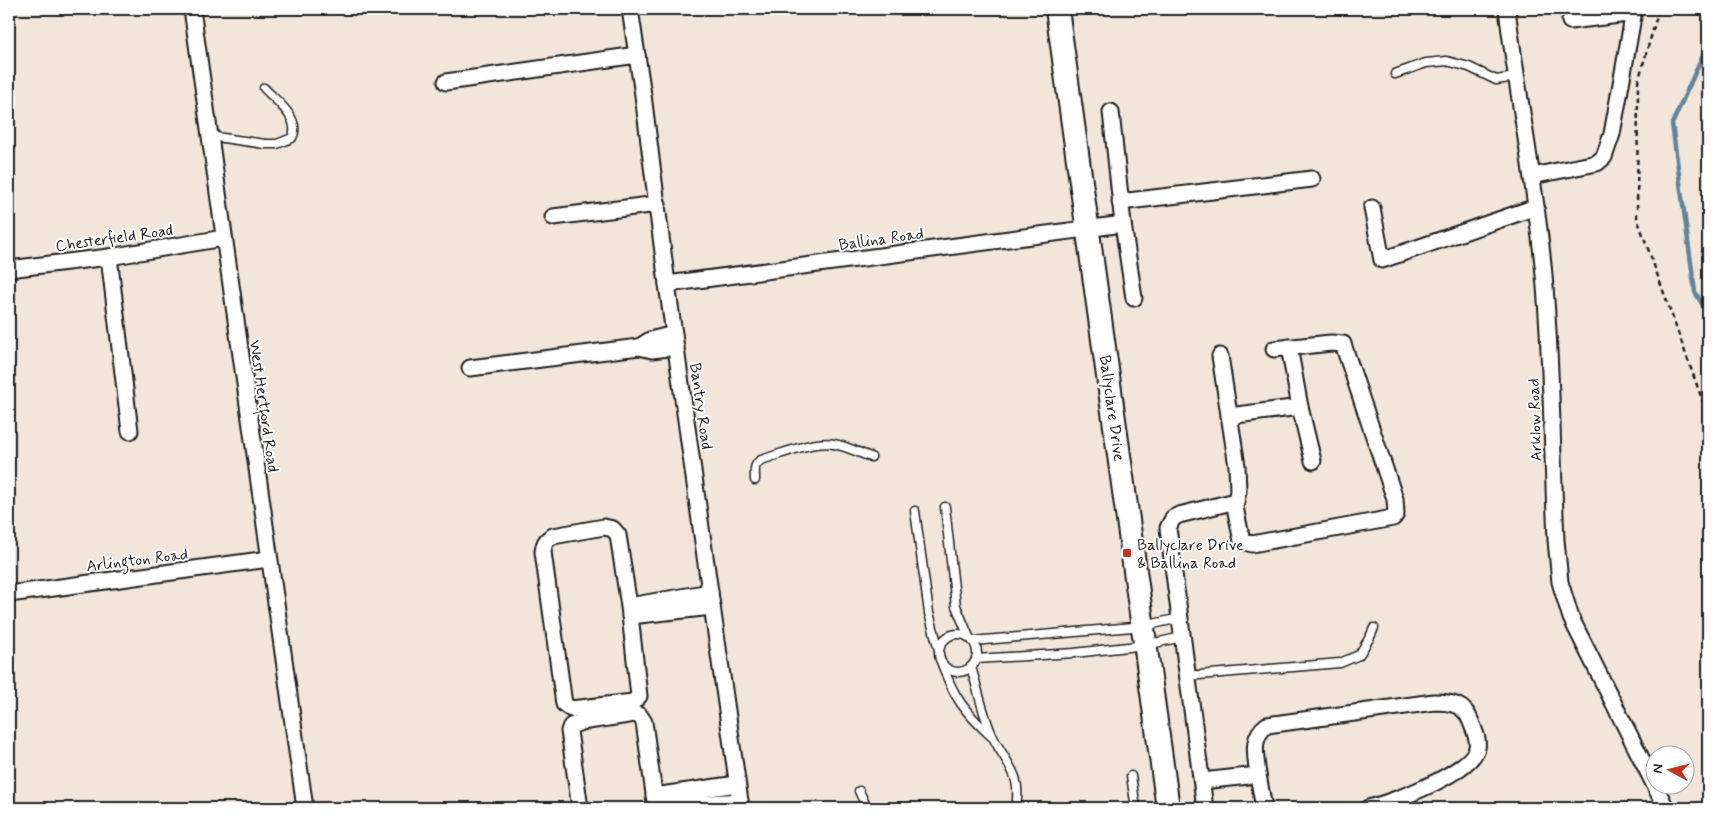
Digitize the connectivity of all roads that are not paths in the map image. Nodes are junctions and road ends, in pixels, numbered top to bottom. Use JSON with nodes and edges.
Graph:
{"nodes":[{"id":1,"x":630,"y":9,"type":"edge"},
{"id":2,"x":1057,"y":9,"type":"edge"},
{"id":3,"x":1072,"y":9,"type":"edge"},
{"id":4,"x":1507,"y":9,"type":"edge"},
{"id":5,"x":194,"y":10,"type":"edge"},
{"id":6,"x":1570,"y":21,"type":"dead end"},
{"id":7,"x":637,"y":55,"type":"junction"},
{"id":8,"x":1395,"y":74,"type":"dead end"},
{"id":9,"x":1516,"y":77,"type":"junction"},
{"id":10,"x":446,"y":82,"type":"dead end"},
{"id":11,"x":264,"y":88,"type":"dead end"},
{"id":12,"x":1111,"y":112,"type":"dead end"},
{"id":13,"x":209,"y":136,"type":"junction"},
{"id":14,"x":1532,"y":176,"type":"junction"},
{"id":15,"x":1312,"y":179,"type":"dead end"},
{"id":16,"x":1120,"y":202,"type":"junction"},
{"id":17,"x":658,"y":204,"type":"junction"},
{"id":18,"x":1536,"y":207,"type":"junction"},
{"id":19,"x":1372,"y":208,"type":"dead end"},
{"id":20,"x":553,"y":217,"type":"dead end"},
{"id":21,"x":1123,"y":224,"type":"junction"},
{"id":22,"x":1093,"y":228,"type":"junction"},
{"id":23,"x":224,"y":238,"type":"junction"},
{"id":24,"x":110,"y":257,"type":"junction"},
{"id":25,"x":9,"y":269,"type":"edge"},
{"id":26,"x":667,"y":284,"type":"junction"},
{"id":27,"x":1134,"y":298,"type":"dead end"},
{"id":28,"x":675,"y":341,"type":"junction"},
{"id":29,"x":1289,"y":347,"type":"junction"},
{"id":30,"x":1274,"y":349,"type":"dead end"},
{"id":31,"x":1220,"y":356,"type":"dead end"},
{"id":32,"x":470,"y":368,"type":"dead end"},
{"id":33,"x":1300,"y":407,"type":"junction"},
{"id":34,"x":1229,"y":416,"type":"junction"},
{"id":35,"x":130,"y":431,"type":"dead end"},
{"id":36,"x":871,"y":457,"type":"dead end"},
{"id":37,"x":1313,"y":461,"type":"dead end"},
{"id":38,"x":755,"y":480,"type":"dead end"},
{"id":39,"x":1236,"y":501,"type":"junction"},
{"id":40,"x":945,"y":507,"type":"dead end"},
{"id":41,"x":915,"y":511,"type":"dead end"},
{"id":42,"x":269,"y":559,"type":"junction"},
{"id":43,"x":9,"y":594,"type":"edge"},
{"id":44,"x":711,"y":600,"type":"junction"},
{"id":45,"x":630,"y":611,"type":"junction"},
{"id":46,"x":1180,"y":618,"type":"junction"},
{"id":47,"x":1374,"y":628,"type":"dead end"},
{"id":48,"x":1152,"y":634,"type":"junction"},
{"id":49,"x":1182,"y":637,"type":"junction"},
{"id":50,"x":971,"y":639,"type":"junction"},
{"id":51,"x":939,"y":650,"type":"junction"},
{"id":52,"x":976,"y":659,"type":"junction"},
{"id":53,"x":941,"y":662,"type":"junction"},
{"id":54,"x":971,"y":667,"type":"junction"},
{"id":55,"x":1187,"y":676,"type":"junction"},
{"id":56,"x":993,"y":737,"type":"junction"},
{"id":57,"x":1258,"y":775,"type":"junction"},
{"id":58,"x":1131,"y":776,"type":"dead end"},
{"id":59,"x":1202,"y":781,"type":"junction"},
{"id":60,"x":737,"y":784,"type":"junction"},
{"id":61,"x":859,"y":791,"type":"dead end"},
{"id":62,"x":655,"y":804,"type":"edge"},
{"id":63,"x":740,"y":805,"type":"edge"},
{"id":64,"x":305,"y":808,"type":"edge"},
{"id":65,"x":580,"y":808,"type":"edge"},
{"id":66,"x":867,"y":808,"type":"edge"},
{"id":67,"x":1016,"y":808,"type":"edge"},
{"id":68,"x":1136,"y":808,"type":"edge"},
{"id":69,"x":1168,"y":808,"type":"edge"},
{"id":70,"x":1180,"y":808,"type":"edge"},
{"id":71,"x":1205,"y":808,"type":"edge"},
{"id":72,"x":1264,"y":808,"type":"edge"},
{"id":73,"x":1368,"y":808,"type":"edge"},
{"id":74,"x":1666,"y":808,"type":"edge"}],
"edges":[{"from":1,"to":7,"type":"street","name":"Bantry Road"},
{"from":2,"to":22,"type":"street","name":"Ballyclare Drive"},
{"from":3,"to":22,"type":"street","name":"Ballyclare Drive"},
{"from":4,"to":9,"type":"street","name":"Arklow Road"},
{"from":5,"to":13,"type":"street","name":"West Hertford Road"},
{"from":6,"to":14,"type":"street"},
{"from":7,"to":10,"type":"street"},
{"from":7,"to":17,"type":"street","name":"Bantry Road"},
{"from":8,"to":9,"type":"lane"},
{"from":9,"to":14,"type":"street","name":"Arklow Road"},
{"from":11,"to":13,"type":"lane"},
{"from":12,"to":16,"type":"street"},
{"from":13,"to":23,"type":"street","name":"West Hertford Road"},
{"from":14,"to":18,"type":"street","name":"Arklow Road"},
{"from":15,"to":16,"type":"street"},
{"from":16,"to":21,"type":"street"},
{"from":17,"to":20,"type":"street"},
{"from":17,"to":26,"type":"street","name":"Bantry Road"},
{"from":18,"to":19,"type":"street"},
{"from":18,"to":74,"type":"street","name":"Arklow Road"},
{"from":21,"to":22,"type":"street","name":"Ballina Road"},
{"from":21,"to":27,"type":"street"},
{"from":22,"to":26,"type":"street","name":"Ballina Road"},
{"from":22,"to":48,"type":"street","name":"Ballyclare Drive"},
{"from":23,"to":24,"type":"street","name":"Chesterfield Road"},
{"from":23,"to":42,"type":"street","name":"West Hertford Road"},
{"from":24,"to":25,"type":"street","name":"Chesterfield Road"},
{"from":24,"to":35,"type":"street"},
{"from":26,"to":28,"type":"street","name":"Bantry Road"},
{"from":28,"to":32,"type":"street"},
{"from":28,"to":44,"type":"street","name":"Bantry Road"},
{"from":29,"to":30,"type":"street"},
{"from":29,"to":33,"type":"street"},
{"from":29,"to":39,"type":"street"},
{"from":31,"to":34,"type":"street"},
{"from":33,"to":34,"type":"street"},
{"from":33,"to":37,"type":"street"},
{"from":34,"to":39,"type":"street"},
{"from":36,"to":38,"type":"lane"},
{"from":39,"to":46,"type":"street"},
{"from":40,"to":50,"type":"lane"},
{"from":41,"to":51,"type":"lane"},
{"from":42,"to":43,"type":"street","name":"Arlington Road"},
{"from":42,"to":64,"type":"street","name":"West Hertford Road"},
{"from":44,"to":45,"type":"street"},
{"from":44,"to":60,"type":"street","name":"Bantry Road"},
{"from":45,"to":45,"type":"street"},
{"from":46,"to":48,"type":"lane"},
{"from":46,"to":49,"type":"street"},
{"from":47,"to":55,"type":"lane"},
{"from":48,"to":49,"type":"lane"},
{"from":48,"to":50,"type":"lane"},
{"from":48,"to":52,"type":"lane"},
{"from":48,"to":69,"type":"street","name":"Ballyclare Drive"},
{"from":48,"to":70,"type":"street","name":"Ballyclare Drive"},
{"from":49,"to":55,"type":"street"},
{"from":50,"to":51,"type":"lane"},
{"from":50,"to":52,"type":"lane"},
{"from":51,"to":53,"type":"lane"},
{"from":52,"to":54,"type":"lane"},
{"from":53,"to":54,"type":"lane"},
{"from":53,"to":56,"type":"lane"},
{"from":54,"to":56,"type":"lane"},
{"from":55,"to":59,"type":"street"},
{"from":56,"to":67,"type":"lane"},
{"from":57,"to":59,"type":"street"},
{"from":57,"to":72,"type":"street"},
{"from":57,"to":73,"type":"street"},
{"from":58,"to":68,"type":"lane"},
{"from":59,"to":71,"type":"street"},
{"from":60,"to":62,"type":"street"},
{"from":60,"to":63,"type":"street","name":"Bantry Road"},
{"from":61,"to":66,"type":"lane"},
{"from":62,"to":63,"type":"street"},
{"from":62,"to":65,"type":"street"}]}
